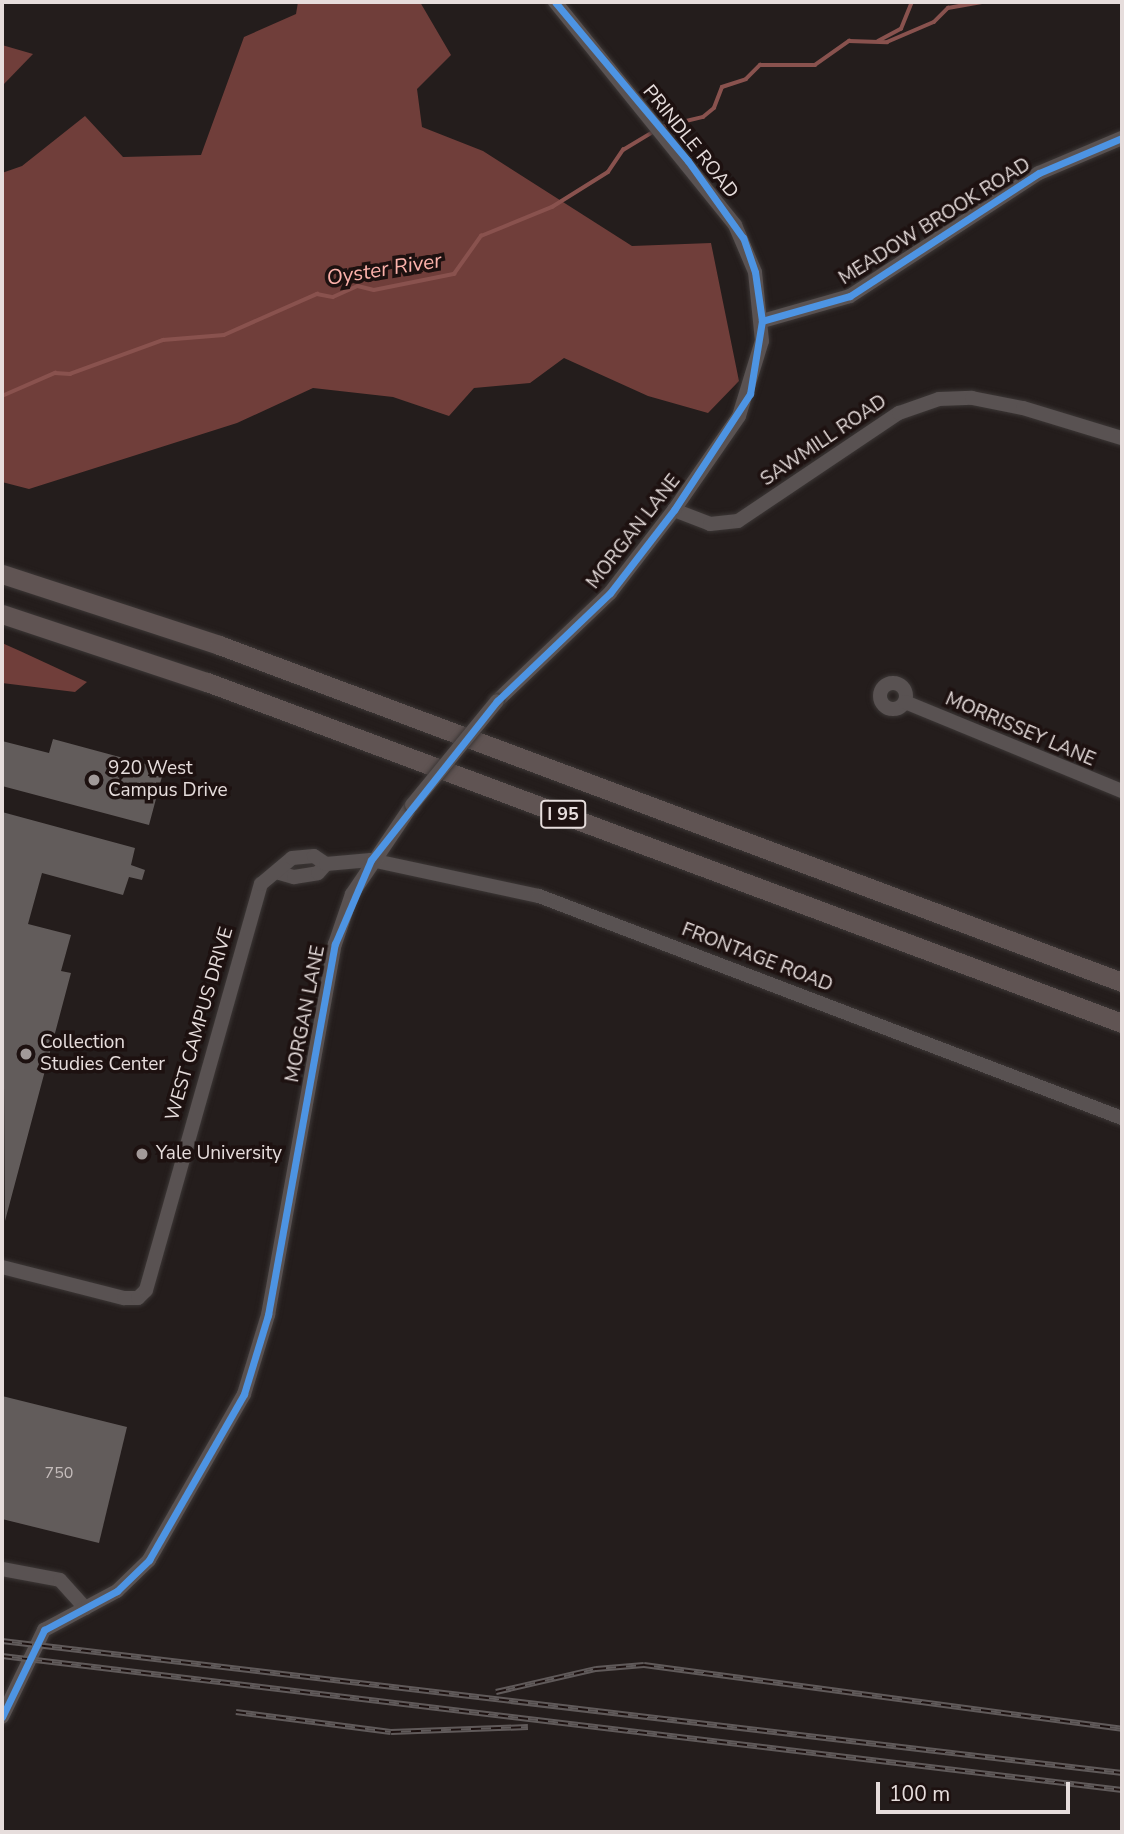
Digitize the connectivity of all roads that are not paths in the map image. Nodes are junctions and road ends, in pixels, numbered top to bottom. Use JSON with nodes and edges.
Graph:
{"nodes":[{"id":1,"x":555,"y":2,"type":"edge"},
{"id":2,"x":1122,"y":138,"type":"edge"},
{"id":3,"x":762,"y":320,"type":"junction"},
{"id":4,"x":1122,"y":438,"type":"edge"},
{"id":5,"x":674,"y":510,"type":"junction"},
{"id":6,"x":2,"y":574,"type":"edge"},
{"id":7,"x":2,"y":614,"type":"edge"},
{"id":8,"x":905,"y":702,"type":"dead end"},
{"id":9,"x":1122,"y":791,"type":"edge"},
{"id":10,"x":371,"y":860,"type":"junction"},
{"id":11,"x":1122,"y":982,"type":"edge"},
{"id":12,"x":1122,"y":1023,"type":"edge"},
{"id":13,"x":1122,"y":1118,"type":"edge"},
{"id":14,"x":2,"y":1267,"type":"edge"},
{"id":15,"x":2,"y":1569,"type":"edge"},
{"id":16,"x":85,"y":1608,"type":"junction"},
{"id":17,"x":2,"y":1717,"type":"edge"}],
"edges":[{"from":1,"to":3,"type":"street","name":"PRINDLE ROAD"},
{"from":2,"to":3,"type":"street","name":"MEADOW BROOK ROAD"},
{"from":3,"to":5,"type":"street","name":"MORGAN LANE"},
{"from":4,"to":5,"type":"street","name":"SAWMILL ROAD"},
{"from":5,"to":10,"type":"street","name":"MORGAN LANE","bridge":true},
{"from":6,"to":11,"type":"highway","number":"I 95"},
{"from":7,"to":12,"type":"highway","number":"I 95"},
{"from":8,"to":9,"type":"street","name":"MORRISSEY LANE"},
{"from":10,"to":13,"type":"street","name":"FRONTAGE ROAD"},
{"from":10,"to":14,"type":"street","name":"WEST CAMPUS DRIVE"},
{"from":10,"to":16,"type":"street","name":"MORGAN LANE"},
{"from":15,"to":16,"type":"street"},
{"from":16,"to":17,"type":"street","name":"MORGAN LANE"}]}
